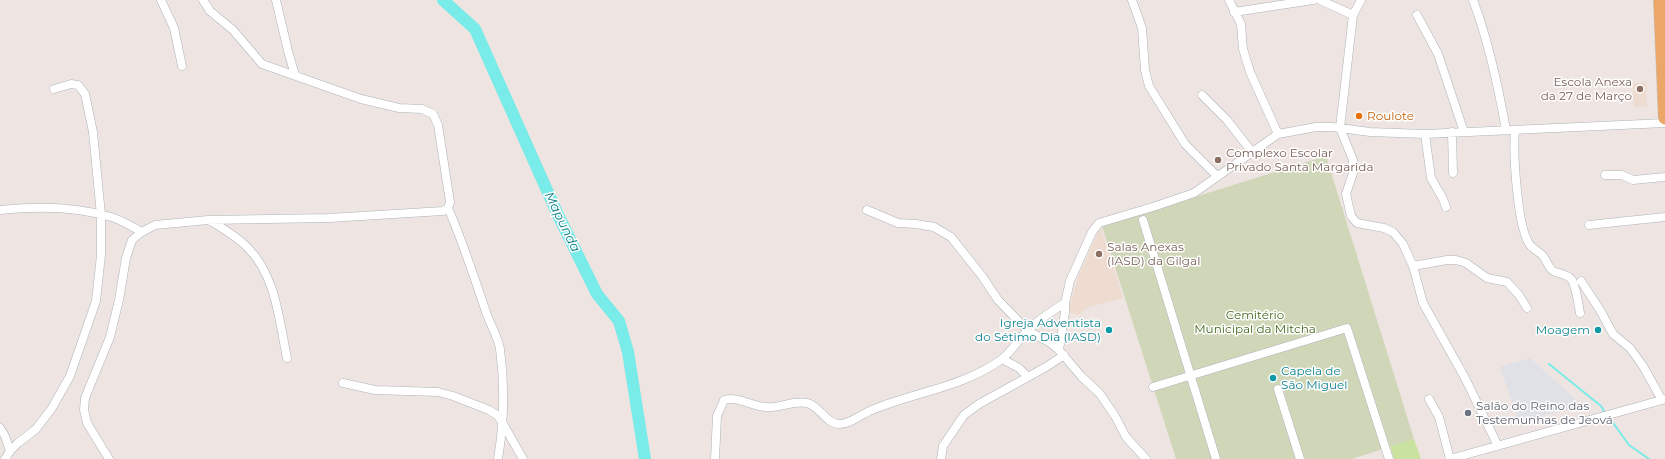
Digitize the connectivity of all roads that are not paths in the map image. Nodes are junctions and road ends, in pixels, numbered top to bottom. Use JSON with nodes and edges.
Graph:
{"nodes":[{"id":1,"x":161,"y":0,"type":"edge"},
{"id":2,"x":203,"y":0,"type":"edge"},
{"id":3,"x":276,"y":0,"type":"edge"},
{"id":4,"x":1132,"y":0,"type":"edge"},
{"id":5,"x":1229,"y":0,"type":"edge"},
{"id":6,"x":1313,"y":0,"type":"edge"},
{"id":7,"x":1320,"y":0,"type":"edge"},
{"id":8,"x":1361,"y":0,"type":"edge"},
{"id":9,"x":1473,"y":0,"type":"edge"},
{"id":10,"x":1660,"y":0,"type":"edge"},
{"id":11,"x":1234,"y":12,"type":"junction"},
{"id":12,"x":1354,"y":15,"type":"junction"},
{"id":13,"x":1417,"y":15,"type":"dead end"},
{"id":14,"x":182,"y":66,"type":"dead end"},
{"id":15,"x":295,"y":74,"type":"junction"},
{"id":16,"x":54,"y":89,"type":"dead end"},
{"id":17,"x":1202,"y":94,"type":"dead end"},
{"id":18,"x":1665,"y":118,"type":"edge"},
{"id":19,"x":1665,"y":123,"type":"edge"},
{"id":20,"x":1340,"y":128,"type":"junction"},
{"id":21,"x":1510,"y":130,"type":"junction"},
{"id":22,"x":1452,"y":132,"type":"junction"},
{"id":23,"x":1464,"y":132,"type":"junction"},
{"id":24,"x":1278,"y":134,"type":"junction"},
{"id":25,"x":1425,"y":134,"type":"junction"},
{"id":26,"x":1252,"y":152,"type":"junction"},
{"id":27,"x":1453,"y":173,"type":"dead end"},
{"id":28,"x":1606,"y":175,"type":"dead end"},
{"id":29,"x":1217,"y":176,"type":"junction"},
{"id":30,"x":1665,"y":178,"type":"edge"},
{"id":31,"x":1446,"y":207,"type":"dead end"},
{"id":32,"x":448,"y":208,"type":"junction"},
{"id":33,"x":0,"y":210,"type":"edge"},
{"id":34,"x":867,"y":210,"type":"dead end"},
{"id":35,"x":101,"y":215,"type":"junction"},
{"id":36,"x":1665,"y":217,"type":"edge"},
{"id":37,"x":208,"y":220,"type":"junction"},
{"id":38,"x":1144,"y":220,"type":"dead end"},
{"id":39,"x":1589,"y":225,"type":"dead end"},
{"id":40,"x":142,"y":232,"type":"junction"},
{"id":41,"x":1413,"y":266,"type":"junction"},
{"id":42,"x":1581,"y":281,"type":"dead end"},
{"id":43,"x":1064,"y":303,"type":"junction"},
{"id":44,"x":1527,"y":308,"type":"dead end"},
{"id":45,"x":1580,"y":313,"type":"dead end"},
{"id":46,"x":1028,"y":331,"type":"junction"},
{"id":47,"x":1061,"y":352,"type":"junction"},
{"id":48,"x":287,"y":358,"type":"dead end"},
{"id":49,"x":1002,"y":359,"type":"junction"},
{"id":50,"x":1191,"y":376,"type":"junction"},
{"id":51,"x":1028,"y":377,"type":"junction"},
{"id":52,"x":343,"y":383,"type":"dead end"},
{"id":53,"x":1153,"y":387,"type":"dead end"},
{"id":54,"x":1278,"y":389,"type":"dead end"},
{"id":55,"x":1430,"y":399,"type":"dead end"},
{"id":56,"x":1664,"y":400,"type":"edge"},
{"id":57,"x":502,"y":422,"type":"junction"},
{"id":58,"x":0,"y":428,"type":"edge"},
{"id":59,"x":1498,"y":446,"type":"junction"},
{"id":60,"x":10,"y":451,"type":"junction"},
{"id":61,"x":5,"y":459,"type":"edge"},
{"id":62,"x":109,"y":459,"type":"edge"},
{"id":63,"x":498,"y":459,"type":"edge"},
{"id":64,"x":524,"y":459,"type":"edge"},
{"id":65,"x":715,"y":459,"type":"edge"},
{"id":66,"x":941,"y":459,"type":"edge"},
{"id":67,"x":1146,"y":459,"type":"edge"},
{"id":68,"x":1216,"y":459,"type":"edge"},
{"id":69,"x":1300,"y":459,"type":"edge"},
{"id":70,"x":1389,"y":459,"type":"edge"}],
"edges":[{"from":1,"to":14,"type":"street"},
{"from":2,"to":15,"type":"street"},
{"from":3,"to":15,"type":"street"},
{"from":4,"to":29,"type":"street"},
{"from":5,"to":11,"type":"street"},
{"from":6,"to":11,"type":"street"},
{"from":7,"to":12,"type":"street"},
{"from":8,"to":12,"type":"street"},
{"from":9,"to":21,"type":"street"},
{"from":10,"to":18,"type":"main road"},
{"from":11,"to":24,"type":"street"},
{"from":12,"to":20,"type":"street"},
{"from":13,"to":23,"type":"street"},
{"from":15,"to":32,"type":"street"},
{"from":16,"to":35,"type":"street"},
{"from":17,"to":26,"type":"street"},
{"from":19,"to":21,"type":"street"},
{"from":20,"to":24,"type":"street"},
{"from":20,"to":25,"type":"street"},
{"from":20,"to":41,"type":"street"},
{"from":21,"to":23,"type":"street"},
{"from":21,"to":45,"type":"street"},
{"from":22,"to":23,"type":"street"},
{"from":22,"to":25,"type":"street"},
{"from":22,"to":27,"type":"street"},
{"from":24,"to":26,"type":"street"},
{"from":25,"to":31,"type":"street"},
{"from":26,"to":29,"type":"street"},
{"from":28,"to":30,"type":"street"},
{"from":29,"to":43,"type":"street"},
{"from":32,"to":37,"type":"street"},
{"from":32,"to":57,"type":"street"},
{"from":33,"to":35,"type":"street"},
{"from":34,"to":46,"type":"street"},
{"from":35,"to":40,"type":"street"},
{"from":35,"to":60,"type":"street"},
{"from":36,"to":39,"type":"street"},
{"from":37,"to":40,"type":"street"},
{"from":37,"to":48,"type":"street"},
{"from":38,"to":50,"type":"street"},
{"from":40,"to":62,"type":"street"},
{"from":41,"to":44,"type":"street"},
{"from":41,"to":59,"type":"street"},
{"from":42,"to":56,"type":"street"},
{"from":43,"to":46,"type":"street"},
{"from":43,"to":47,"type":"street"},
{"from":46,"to":47,"type":"street"},
{"from":46,"to":49,"type":"street"},
{"from":47,"to":51,"type":"street"},
{"from":47,"to":67,"type":"street"},
{"from":49,"to":51,"type":"street"},
{"from":49,"to":65,"type":"street"},
{"from":50,"to":53,"type":"street"},
{"from":50,"to":68,"type":"street"},
{"from":50,"to":70,"type":"street"},
{"from":51,"to":66,"type":"street"},
{"from":52,"to":57,"type":"street"},
{"from":54,"to":69,"type":"street"},
{"from":55,"to":59,"type":"street"},
{"from":56,"to":59,"type":"street"},
{"from":57,"to":63,"type":"street"},
{"from":57,"to":64,"type":"street"},
{"from":58,"to":60,"type":"street"},
{"from":60,"to":61,"type":"street"}]}
